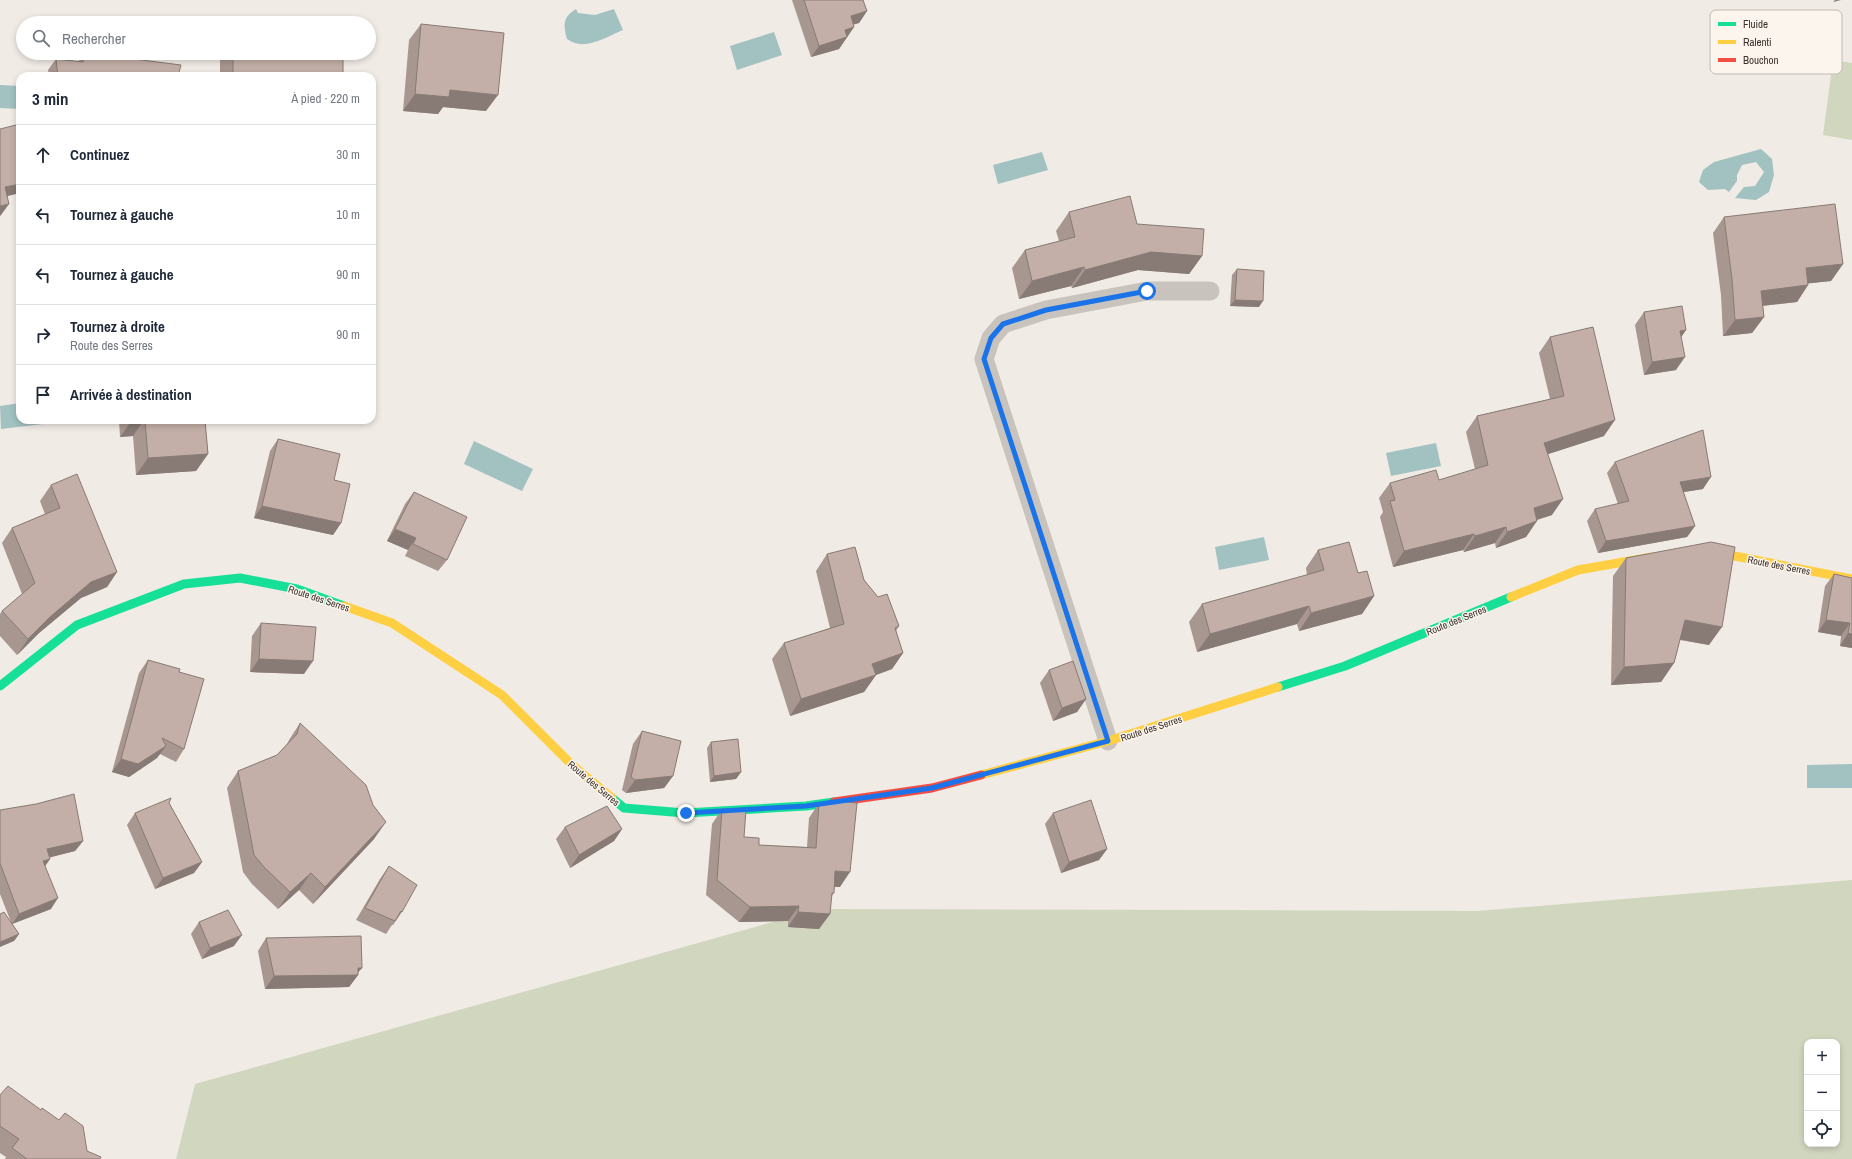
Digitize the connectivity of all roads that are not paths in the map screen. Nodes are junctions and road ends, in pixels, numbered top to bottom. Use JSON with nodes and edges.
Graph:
{"nodes":[{"id":1,"x":1210,"y":291,"type":"dead end"},
{"id":2,"x":1698,"y":548,"type":"edge"},
{"id":3,"x":1660,"y":555,"type":"edge"},
{"id":4,"x":1852,"y":579,"type":"edge"},
{"id":5,"x":0,"y":686,"type":"edge"},
{"id":6,"x":1108,"y":741,"type":"junction"}],
"edges":[{"from":1,"to":6,"type":"lane"},
{"from":2,"to":4,"type":"street","name":"Route des Serres"},
{"from":3,"to":6,"type":"street","name":"Route des Serres"},
{"from":5,"to":6,"type":"street","name":"Route des Serres"}]}
